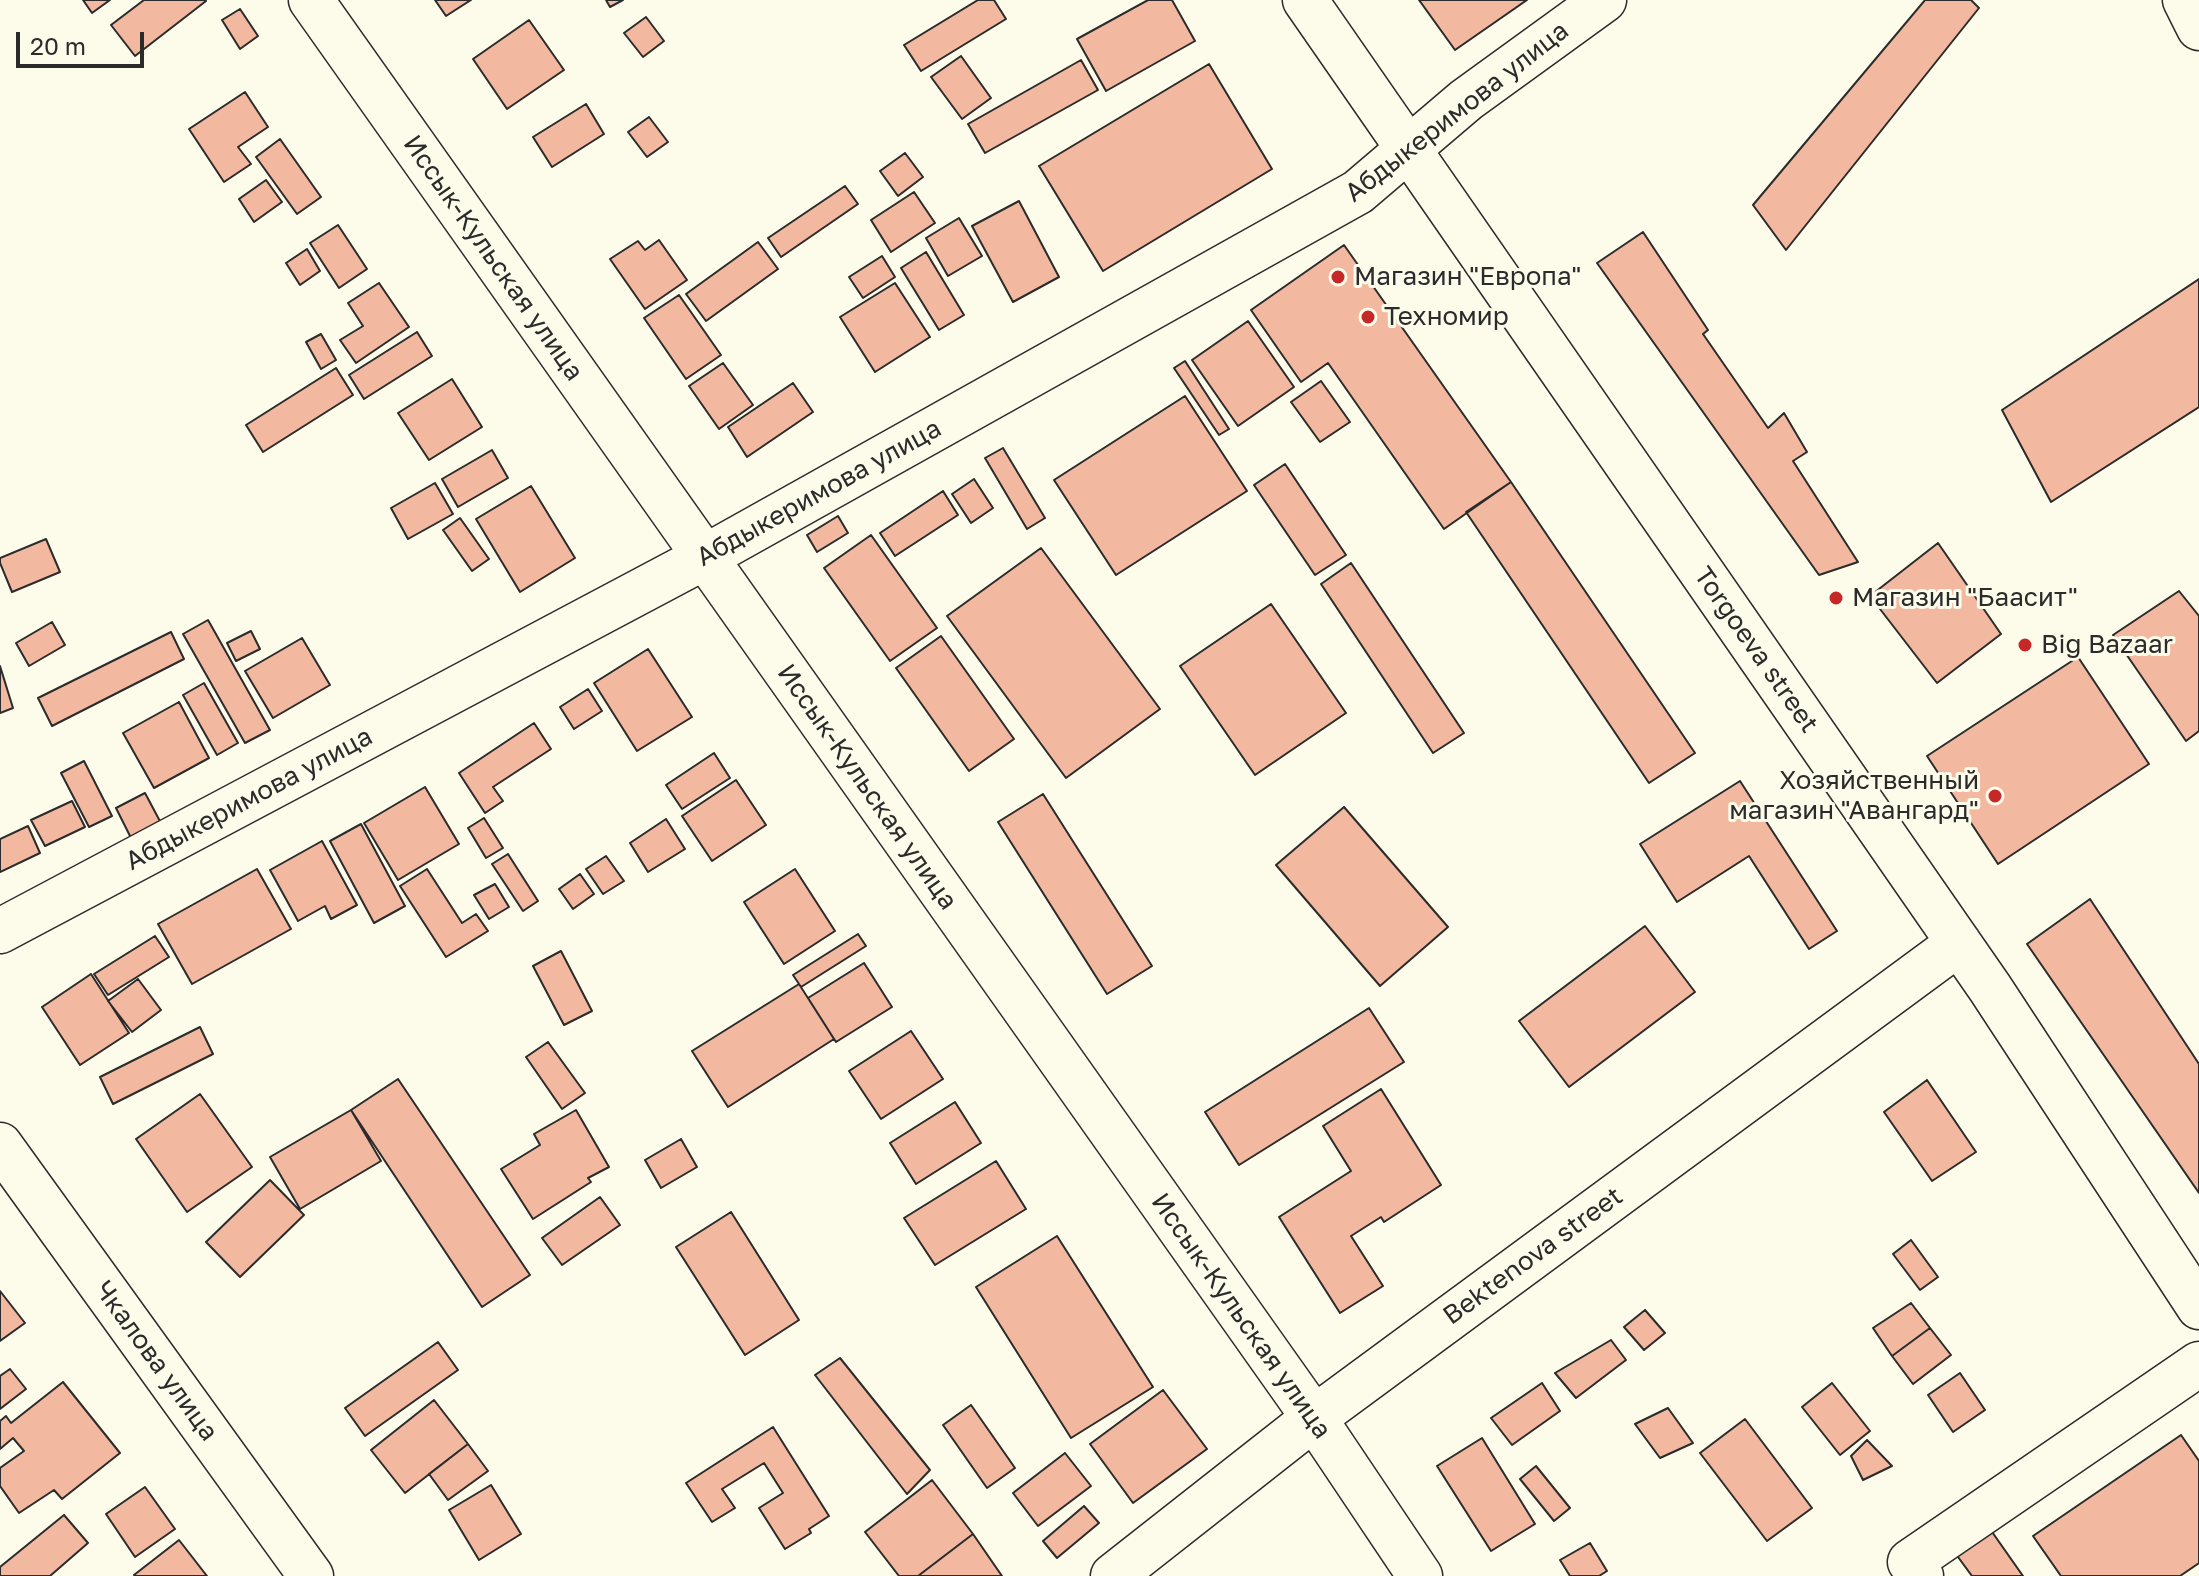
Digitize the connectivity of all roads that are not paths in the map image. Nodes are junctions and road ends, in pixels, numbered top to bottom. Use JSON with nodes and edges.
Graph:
{"nodes":[{"id":1,"x":311,"y":0,"type":"edge"},
{"id":2,"x":1305,"y":0,"type":"edge"},
{"id":3,"x":1604,"y":0,"type":"edge"},
{"id":4,"x":2185,"y":0,"type":"edge"},
{"id":5,"x":2199,"y":28,"type":"edge"},
{"id":6,"x":1409,"y":149,"type":"junction"},
{"id":7,"x":705,"y":557,"type":"junction"},
{"id":8,"x":0,"y":931,"type":"edge"},
{"id":9,"x":1959,"y":943,"type":"junction"},
{"id":10,"x":0,"y":1145,"type":"edge"},
{"id":11,"x":2199,"y":1307,"type":"edge"},
{"id":12,"x":2199,"y":1364,"type":"edge"},
{"id":13,"x":1314,"y":1418,"type":"junction"},
{"id":14,"x":311,"y":1576,"type":"edge"},
{"id":15,"x":1113,"y":1576,"type":"edge"},
{"id":16,"x":1420,"y":1576,"type":"edge"},
{"id":17,"x":1921,"y":1576,"type":"edge"}],
"edges":[{"from":1,"to":7,"type":"street","name":"Иссык-Кульская улица"},
{"from":2,"to":6,"type":"street","name":"Torgoeva street"},
{"from":3,"to":6,"type":"street","name":"Абдыкеримова улица"},
{"from":4,"to":5,"type":"street"},
{"from":6,"to":7,"type":"street","name":"Абдыкеримова улица"},
{"from":6,"to":9,"type":"street","name":"Torgoeva street"},
{"from":7,"to":8,"type":"street","name":"Абдыкеримова улица"},
{"from":7,"to":13,"type":"street","name":"Иссык-Кульская улица"},
{"from":9,"to":11,"type":"street","name":"Torgoeva street"},
{"from":9,"to":13,"type":"street","name":"Bektenova street"},
{"from":10,"to":14,"type":"street","name":"Чкалова улица"},
{"from":12,"to":17,"type":"street"},
{"from":13,"to":15,"type":"street","name":"Bektenova street"},
{"from":13,"to":16,"type":"street","name":"Иссык-Кульская улица"}]}
